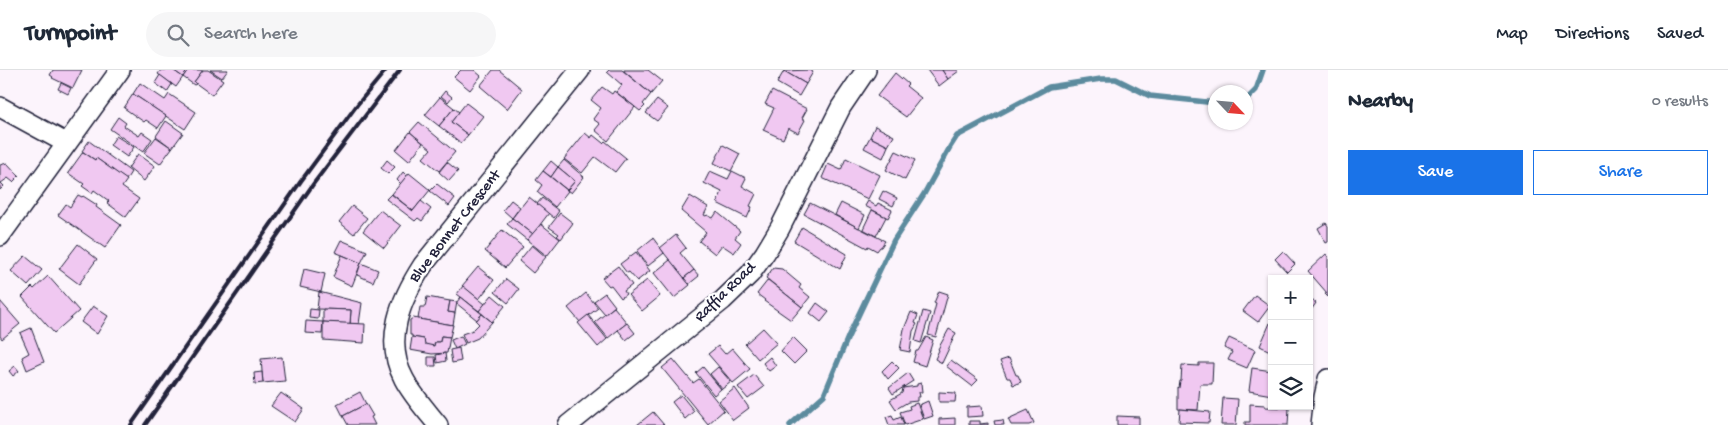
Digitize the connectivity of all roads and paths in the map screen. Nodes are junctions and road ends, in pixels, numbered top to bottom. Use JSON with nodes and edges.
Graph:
{"nodes":[{"id":1,"x":120,"y":70,"type":"edge"},
{"id":2,"x":580,"y":70,"type":"edge"},
{"id":3,"x":866,"y":70,"type":"edge"},
{"id":4,"x":0,"y":107,"type":"edge"},
{"id":5,"x":66,"y":143,"type":"junction"},
{"id":6,"x":0,"y":236,"type":"edge"},
{"id":7,"x":1328,"y":379,"type":"edge"},
{"id":8,"x":438,"y":425,"type":"edge"},
{"id":9,"x":568,"y":425,"type":"edge"},
{"id":10,"x":1321,"y":425,"type":"edge"}],
"edges":[{"from":1,"to":5,"type":"street"},
{"from":2,"to":8,"type":"street","name":"Blue Bonnet Crescent"},
{"from":3,"to":9,"type":"street","name":"Raffia Road"},
{"from":4,"to":5,"type":"street"},
{"from":5,"to":6,"type":"street"},
{"from":7,"to":10,"type":"street"}]}
